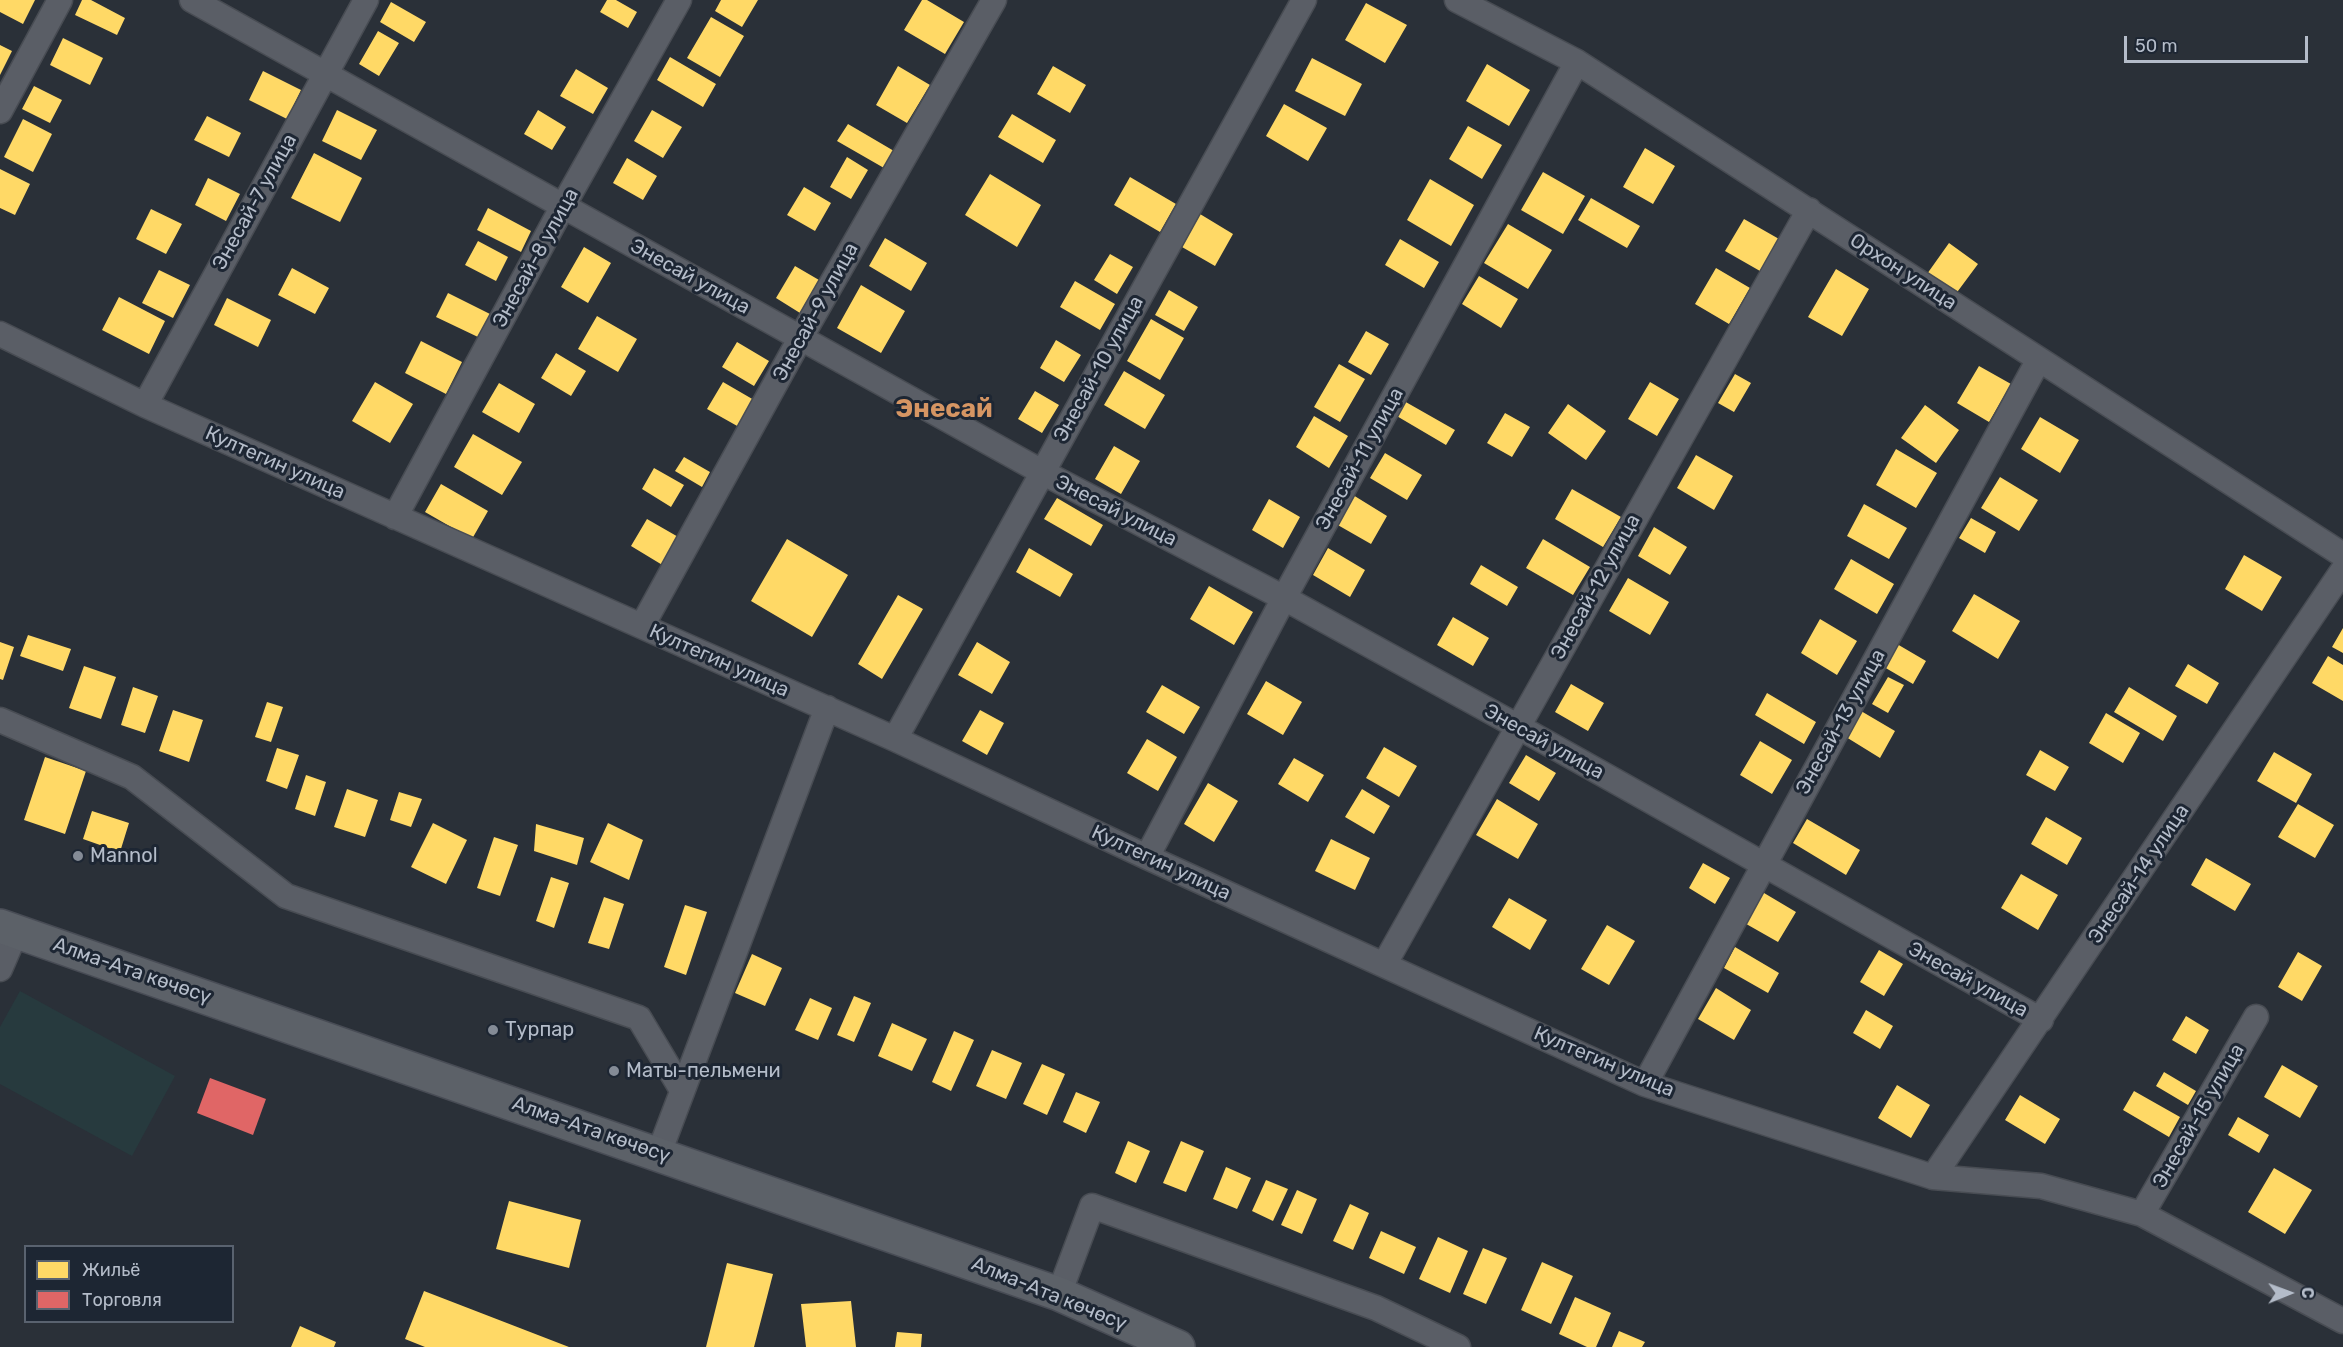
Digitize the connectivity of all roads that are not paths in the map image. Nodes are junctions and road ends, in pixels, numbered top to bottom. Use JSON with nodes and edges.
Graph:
{"nodes":[{"id":1,"x":60,"y":0,"type":"edge"},
{"id":2,"x":192,"y":0,"type":"edge"},
{"id":3,"x":366,"y":0,"type":"edge"},
{"id":4,"x":679,"y":0,"type":"edge"},
{"id":5,"x":994,"y":0,"type":"edge"},
{"id":6,"x":1304,"y":0,"type":"edge"},
{"id":7,"x":1457,"y":0,"type":"edge"},
{"id":8,"x":1577,"y":62,"type":"junction"},
{"id":9,"x":325,"y":74,"type":"junction"},
{"id":10,"x":0,"y":111,"type":"edge"},
{"id":11,"x":563,"y":206,"type":"junction"},
{"id":12,"x":1809,"y":210,"type":"junction"},
{"id":13,"x":0,"y":334,"type":"edge"},
{"id":14,"x":801,"y":338,"type":"junction"},
{"id":15,"x":2038,"y":361,"type":"junction"},
{"id":16,"x":145,"y":405,"type":"junction"},
{"id":17,"x":1042,"y":472,"type":"junction"},
{"id":18,"x":395,"y":517,"type":"junction"},
{"id":19,"x":2343,"y":555,"type":"edge"},
{"id":20,"x":2343,"y":570,"type":"edge"},
{"id":21,"x":1284,"y":598,"type":"junction"},
{"id":22,"x":642,"y":626,"type":"junction"},
{"id":23,"x":826,"y":708,"type":"junction"},
{"id":24,"x":0,"y":720,"type":"edge"},
{"id":25,"x":1517,"y":726,"type":"junction"},
{"id":26,"x":895,"y":739,"type":"junction"},
{"id":27,"x":1147,"y":857,"type":"junction"},
{"id":28,"x":1762,"y":866,"type":"junction"},
{"id":29,"x":8,"y":929,"type":"edge"},
{"id":30,"x":1384,"y":965,"type":"junction"},
{"id":31,"x":0,"y":969,"type":"edge"},
{"id":32,"x":2256,"y":1017,"type":"dead end"},
{"id":33,"x":2041,"y":1020,"type":"junction"},
{"id":34,"x":1645,"y":1083,"type":"junction"},
{"id":35,"x":682,"y":1089,"type":"junction"},
{"id":36,"x":659,"y":1153,"type":"junction"},
{"id":37,"x":1933,"y":1177,"type":"junction"},
{"id":38,"x":2142,"y":1214,"type":"junction"},
{"id":39,"x":1059,"y":1294,"type":"junction"},
{"id":40,"x":2343,"y":1322,"type":"edge"},
{"id":41,"x":1178,"y":1347,"type":"edge"},
{"id":42,"x":1458,"y":1347,"type":"edge"}],
"edges":[{"from":1,"to":10,"type":"street"},
{"from":2,"to":9,"type":"street","name":"Энесай улица"},
{"from":3,"to":9,"type":"street","name":"Энесай-7 улица"},
{"from":4,"to":11,"type":"street","name":"Энесай-8 улица"},
{"from":5,"to":14,"type":"street","name":"Энесай-9 улица"},
{"from":6,"to":17,"type":"street","name":"Энесай-10 улица"},
{"from":7,"to":8,"type":"street","name":"Орхон улица"},
{"from":8,"to":12,"type":"street","name":"Орхон улица"},
{"from":8,"to":21,"type":"street","name":"Энесай-11 улица"},
{"from":9,"to":11,"type":"street","name":"Энесай улица"},
{"from":9,"to":16,"type":"street","name":"Энесай-7 улица"},
{"from":11,"to":14,"type":"street","name":"Энесай улица"},
{"from":11,"to":18,"type":"street","name":"Энесай-8 улица"},
{"from":12,"to":15,"type":"street","name":"Орхон улица"},
{"from":12,"to":25,"type":"street","name":"Энесай-12 улица"},
{"from":13,"to":16,"type":"street","name":"Култегин улица"},
{"from":14,"to":17,"type":"street","name":"Энесай улица"},
{"from":14,"to":22,"type":"street","name":"Энесай-9 улица"},
{"from":15,"to":19,"type":"street","name":"Орхон улица"},
{"from":15,"to":28,"type":"street","name":"Энесай-13 улица"},
{"from":16,"to":18,"type":"street","name":"Култегин улица"},
{"from":17,"to":21,"type":"street","name":"Энесай улица"},
{"from":17,"to":26,"type":"street","name":"Энесай-10 улица"},
{"from":18,"to":22,"type":"street","name":"Култегин улица"},
{"from":20,"to":33,"type":"street","name":"Энесай-14 улица"},
{"from":21,"to":25,"type":"street","name":"Энесай улица"},
{"from":21,"to":27,"type":"street","name":"Энесай-11 улица"},
{"from":22,"to":23,"type":"street","name":"Култегин улица"},
{"from":23,"to":26,"type":"street","name":"Култегин улица"},
{"from":23,"to":35,"type":"street"},
{"from":24,"to":35,"type":"street"},
{"from":25,"to":28,"type":"street","name":"Энесай улица"},
{"from":25,"to":30,"type":"street","name":"Энесай-12 улица"},
{"from":26,"to":27,"type":"street","name":"Култегин улица"},
{"from":27,"to":30,"type":"street","name":"Култегин улица"},
{"from":28,"to":33,"type":"street","name":"Энесай улица"},
{"from":28,"to":34,"type":"street","name":"Энесай-13 улица"},
{"from":29,"to":31,"type":"street"},
{"from":29,"to":36,"type":"main road","name":"Алма-Ата көчөсү"},
{"from":30,"to":34,"type":"street","name":"Култегин улица"},
{"from":32,"to":38,"type":"street","name":"Энесай-15 улица"},
{"from":33,"to":37,"type":"street","name":"Энесай-14 улица"},
{"from":34,"to":37,"type":"street","name":"Култегин улица"},
{"from":35,"to":36,"type":"street"},
{"from":36,"to":39,"type":"main road","name":"Алма-Ата көчөсү"},
{"from":37,"to":38,"type":"street","name":"Култегин улица"},
{"from":38,"to":40,"type":"street","name":"Култегин улица"},
{"from":39,"to":41,"type":"main road","name":"Алма-Ата көчөсү"},
{"from":39,"to":42,"type":"street"}]}
